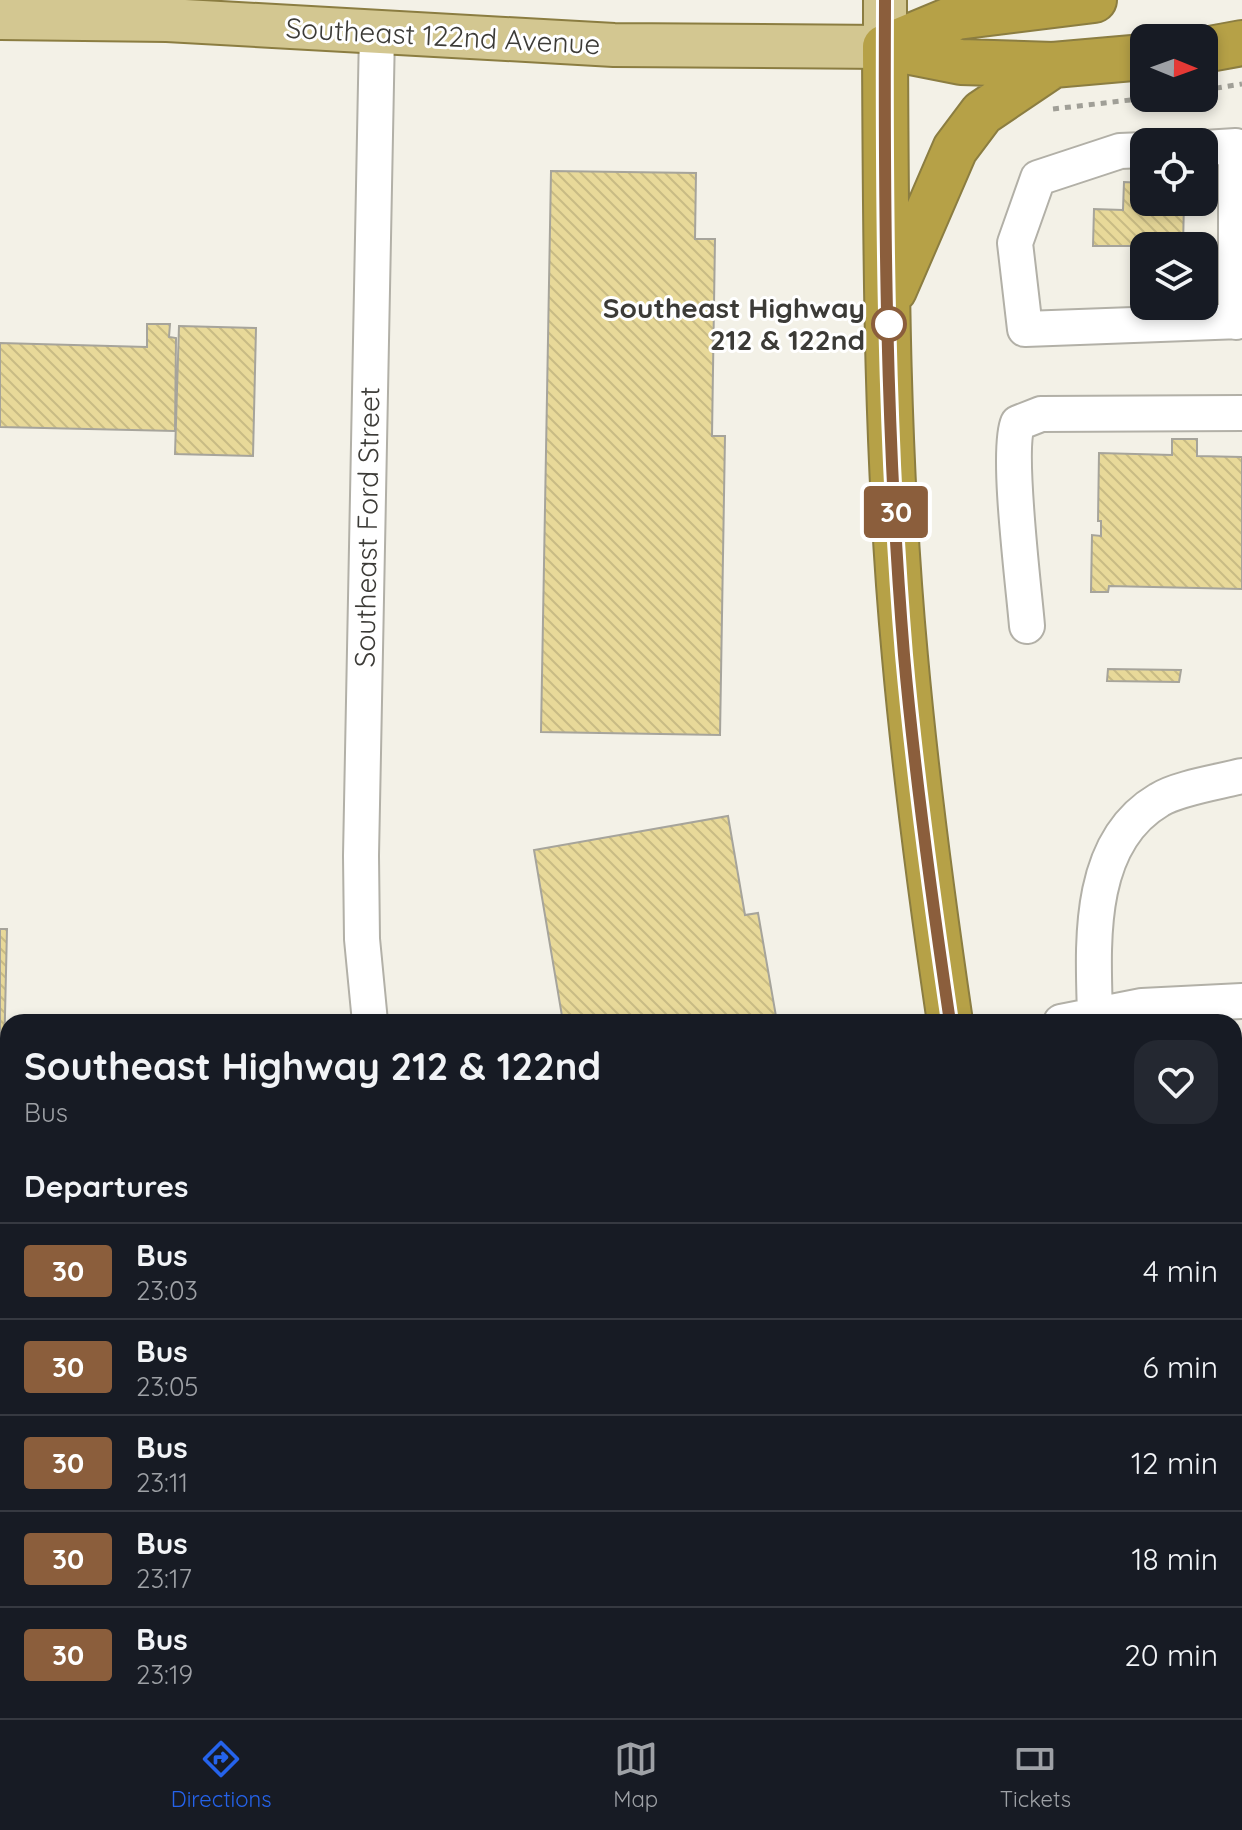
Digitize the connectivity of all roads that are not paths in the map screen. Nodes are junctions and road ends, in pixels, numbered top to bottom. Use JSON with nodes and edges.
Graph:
{"nodes":[{"id":1,"x":885,"y":0,"type":"edge"},
{"id":2,"x":1094,"y":0,"type":"edge"},
{"id":3,"x":1042,"y":3,"type":"edge"},
{"id":4,"x":78,"y":9,"type":"edge"},
{"id":5,"x":0,"y":18,"type":"edge"},
{"id":6,"x":377,"y":32,"type":"junction"},
{"id":7,"x":1242,"y":43,"type":"edge"},
{"id":8,"x":885,"y":47,"type":"junction"},
{"id":9,"x":1218,"y":47,"type":"edge"},
{"id":10,"x":1130,"y":58,"type":"edge"},
{"id":11,"x":1053,"y":65,"type":"junction"},
{"id":12,"x":1218,"y":147,"type":"edge"},
{"id":13,"x":1130,"y":151,"type":"edge"},
{"id":14,"x":888,"y":304,"type":"junction"},
{"id":15,"x":1239,"y":322,"type":"edge"},
{"id":16,"x":1242,"y":413,"type":"edge"},
{"id":17,"x":1027,"y":626,"type":"dead end"},
{"id":18,"x":1242,"y":776,"type":"edge"},
{"id":19,"x":1242,"y":1001,"type":"edge"},
{"id":20,"x":369,"y":1014,"type":"edge"},
{"id":21,"x":949,"y":1014,"type":"edge"},
{"id":22,"x":1095,"y":1014,"type":"edge"},
{"id":23,"x":1100,"y":1014,"type":"edge"}],
"edges":[{"from":1,"to":8,"type":"main road"},
{"from":2,"to":3,"type":"highway"},
{"from":3,"to":8,"type":"highway"},
{"from":4,"to":5,"type":"main road","name":"Southeast 122nd Avenue"},
{"from":4,"to":6,"type":"main road","name":"Southeast 122nd Avenue"},
{"from":6,"to":8,"type":"main road","name":"Southeast 122nd Avenue"},
{"from":6,"to":20,"type":"street","name":"Southeast Ford Street"},
{"from":7,"to":9,"type":"highway"},
{"from":8,"to":11,"type":"highway"},
{"from":8,"to":14,"type":"highway"},
{"from":10,"to":11,"type":"highway"},
{"from":11,"to":14,"type":"highway"},
{"from":12,"to":15,"type":"street"},
{"from":13,"to":15,"type":"street"},
{"from":14,"to":21,"type":"highway"},
{"from":16,"to":17,"type":"street"},
{"from":18,"to":22,"type":"street"},
{"from":19,"to":23,"type":"street"}]}
